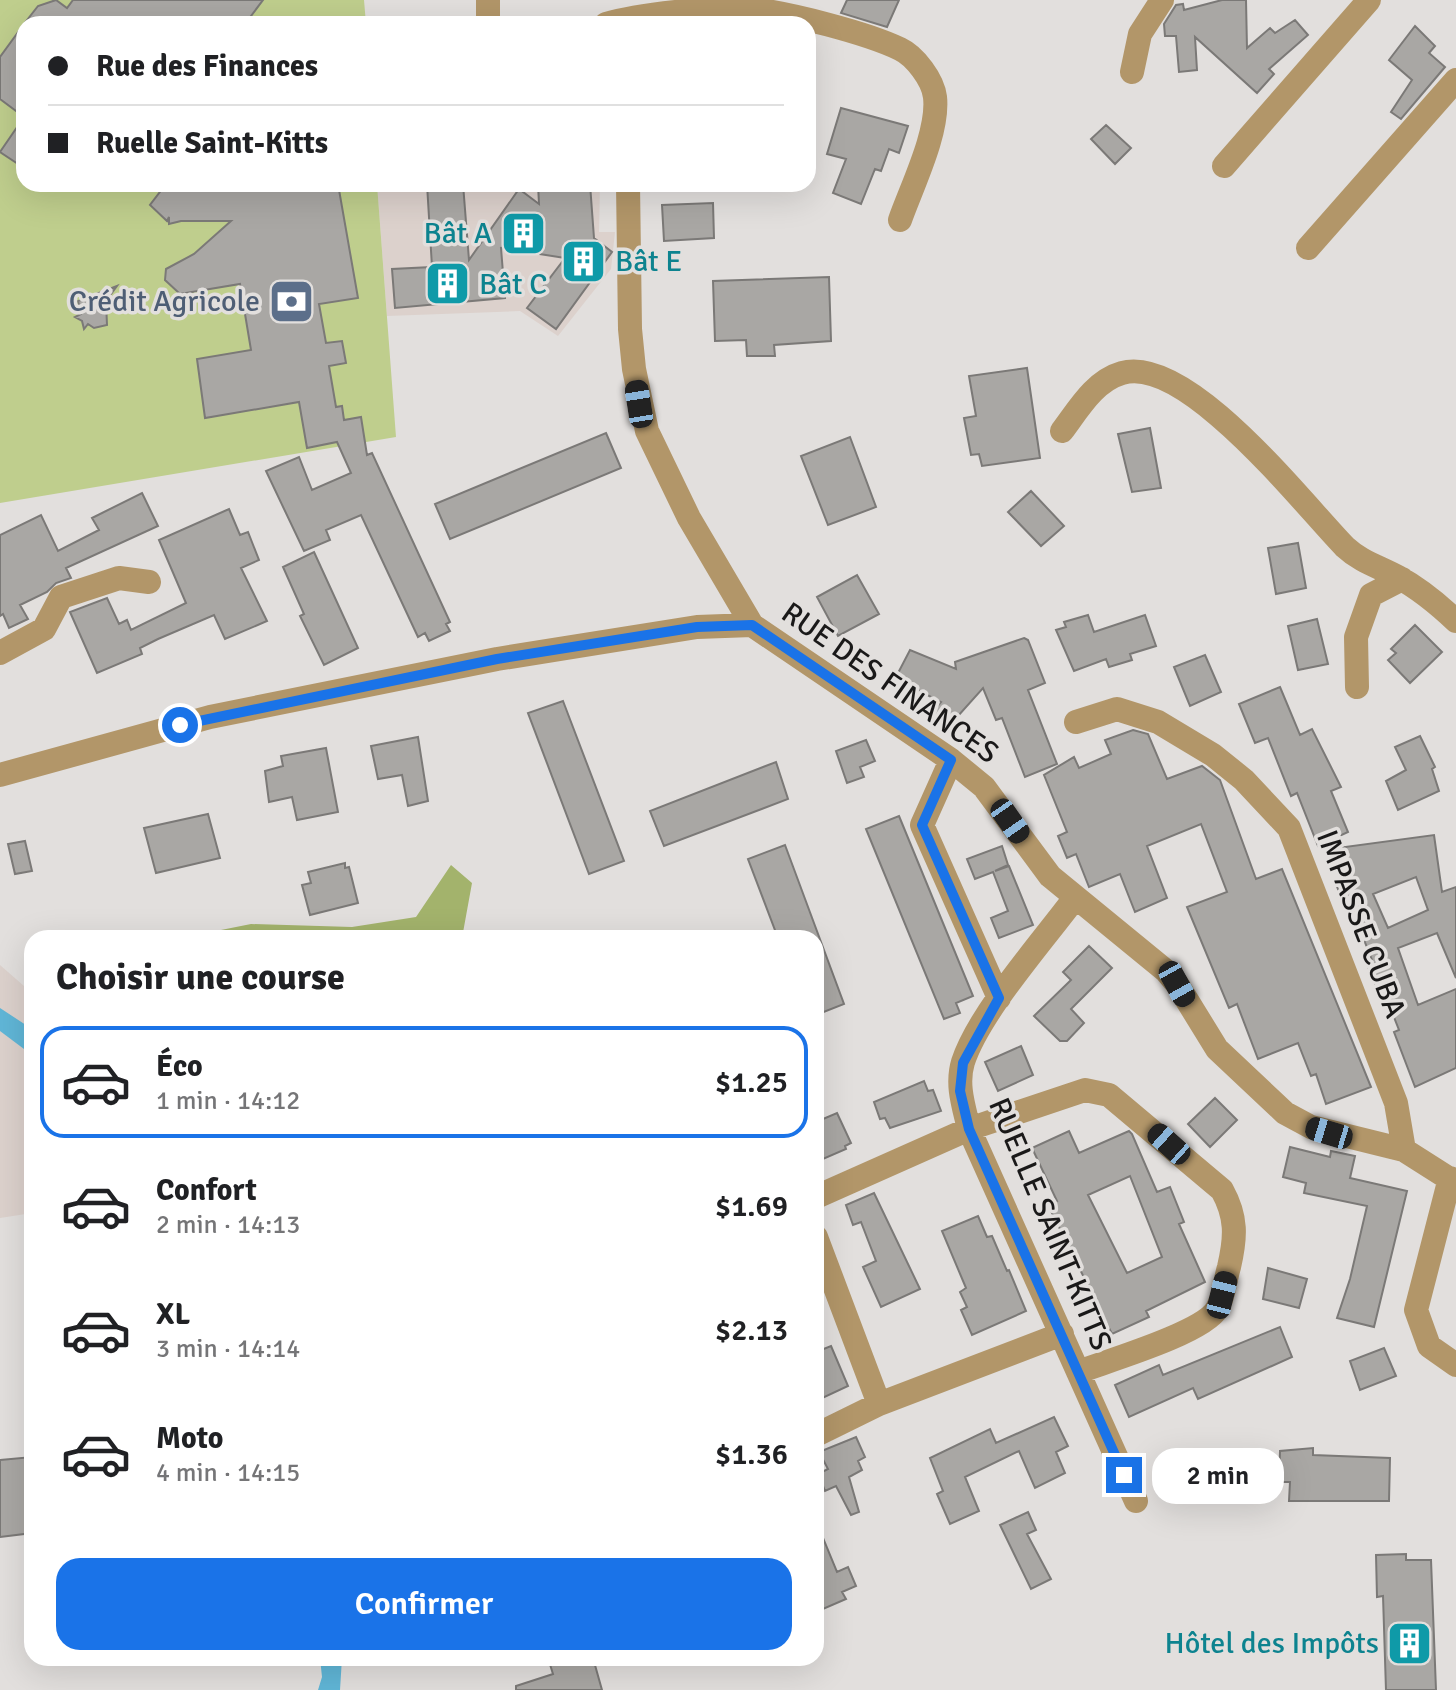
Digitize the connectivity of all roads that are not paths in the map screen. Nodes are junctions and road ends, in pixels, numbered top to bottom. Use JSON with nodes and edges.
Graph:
{"nodes":[{"id":1,"x":1162,"y":0,"type":"edge"},
{"id":2,"x":1369,"y":0,"type":"edge"},
{"id":3,"x":633,"y":16,"type":"edge"},
{"id":4,"x":782,"y":16,"type":"edge"},
{"id":5,"x":816,"y":24,"type":"edge"},
{"id":6,"x":1132,"y":72,"type":"dead end"},
{"id":7,"x":1456,"y":80,"type":"edge"},
{"id":8,"x":1224,"y":166,"type":"dead end"},
{"id":9,"x":628,"y":192,"type":"edge"},
{"id":10,"x":900,"y":220,"type":"dead end"},
{"id":11,"x":1308,"y":248,"type":"dead end"},
{"id":12,"x":1062,"y":431,"type":"dead end"},
{"id":13,"x":1402,"y":579,"type":"junction"},
{"id":14,"x":149,"y":582,"type":"dead end"},
{"id":15,"x":1456,"y":621,"type":"edge"},
{"id":16,"x":752,"y":625,"type":"junction"},
{"id":17,"x":0,"y":653,"type":"edge"},
{"id":18,"x":1357,"y":687,"type":"dead end"},
{"id":19,"x":1076,"y":722,"type":"dead end"},
{"id":20,"x":951,"y":760,"type":"junction"},
{"id":21,"x":0,"y":775,"type":"edge"},
{"id":22,"x":1074,"y":899,"type":"junction"},
{"id":23,"x":999,"y":998,"type":"junction"},
{"id":24,"x":969,"y":1129,"type":"junction"},
{"id":25,"x":1404,"y":1150,"type":"junction"},
{"id":26,"x":1453,"y":1180,"type":"edge"},
{"id":27,"x":824,"y":1193,"type":"edge"},
{"id":28,"x":824,"y":1258,"type":"edge"},
{"id":29,"x":1062,"y":1334,"type":"junction"},
{"id":30,"x":1456,"y":1365,"type":"edge"},
{"id":31,"x":1078,"y":1372,"type":"junction"},
{"id":32,"x":879,"y":1404,"type":"junction"},
{"id":33,"x":824,"y":1431,"type":"edge"},
{"id":34,"x":1136,"y":1501,"type":"dead end"}],
"edges":[{"from":1,"to":6,"type":"street"},
{"from":2,"to":8,"type":"street"},
{"from":3,"to":4,"type":"street"},
{"from":5,"to":10,"type":"street"},
{"from":7,"to":11,"type":"street"},
{"from":9,"to":16,"type":"street"},
{"from":12,"to":13,"type":"street"},
{"from":13,"to":15,"type":"street"},
{"from":13,"to":18,"type":"street"},
{"from":14,"to":17,"type":"street"},
{"from":16,"to":20,"type":"street","name":"RUE DES FINANCES"},
{"from":16,"to":21,"type":"street","name":"RUE DES FINANCES"},
{"from":19,"to":25,"type":"street","name":"IMPASSE CUBA"},
{"from":20,"to":22,"type":"street","name":"RUE DES FINANCES"},
{"from":20,"to":23,"type":"street"},
{"from":22,"to":23,"type":"street","name":"RUELLE SAINT-KITTS"},
{"from":22,"to":25,"type":"street","name":"RUE DES FINANCES"},
{"from":23,"to":24,"type":"street","name":"RUELLE SAINT-KITTS"},
{"from":24,"to":27,"type":"street"},
{"from":24,"to":29,"type":"street","name":"RUELLE SAINT-KITTS"},
{"from":24,"to":31,"type":"street"},
{"from":25,"to":26,"type":"street","name":"RUE DES FINANCES"},
{"from":26,"to":30,"type":"street"},
{"from":28,"to":32,"type":"street"},
{"from":29,"to":31,"type":"street","name":"RUELLE SAINT-KITTS"},
{"from":29,"to":32,"type":"street"},
{"from":31,"to":34,"type":"street","name":"RUELLE SAINT-KITTS"},
{"from":32,"to":33,"type":"street"}]}
